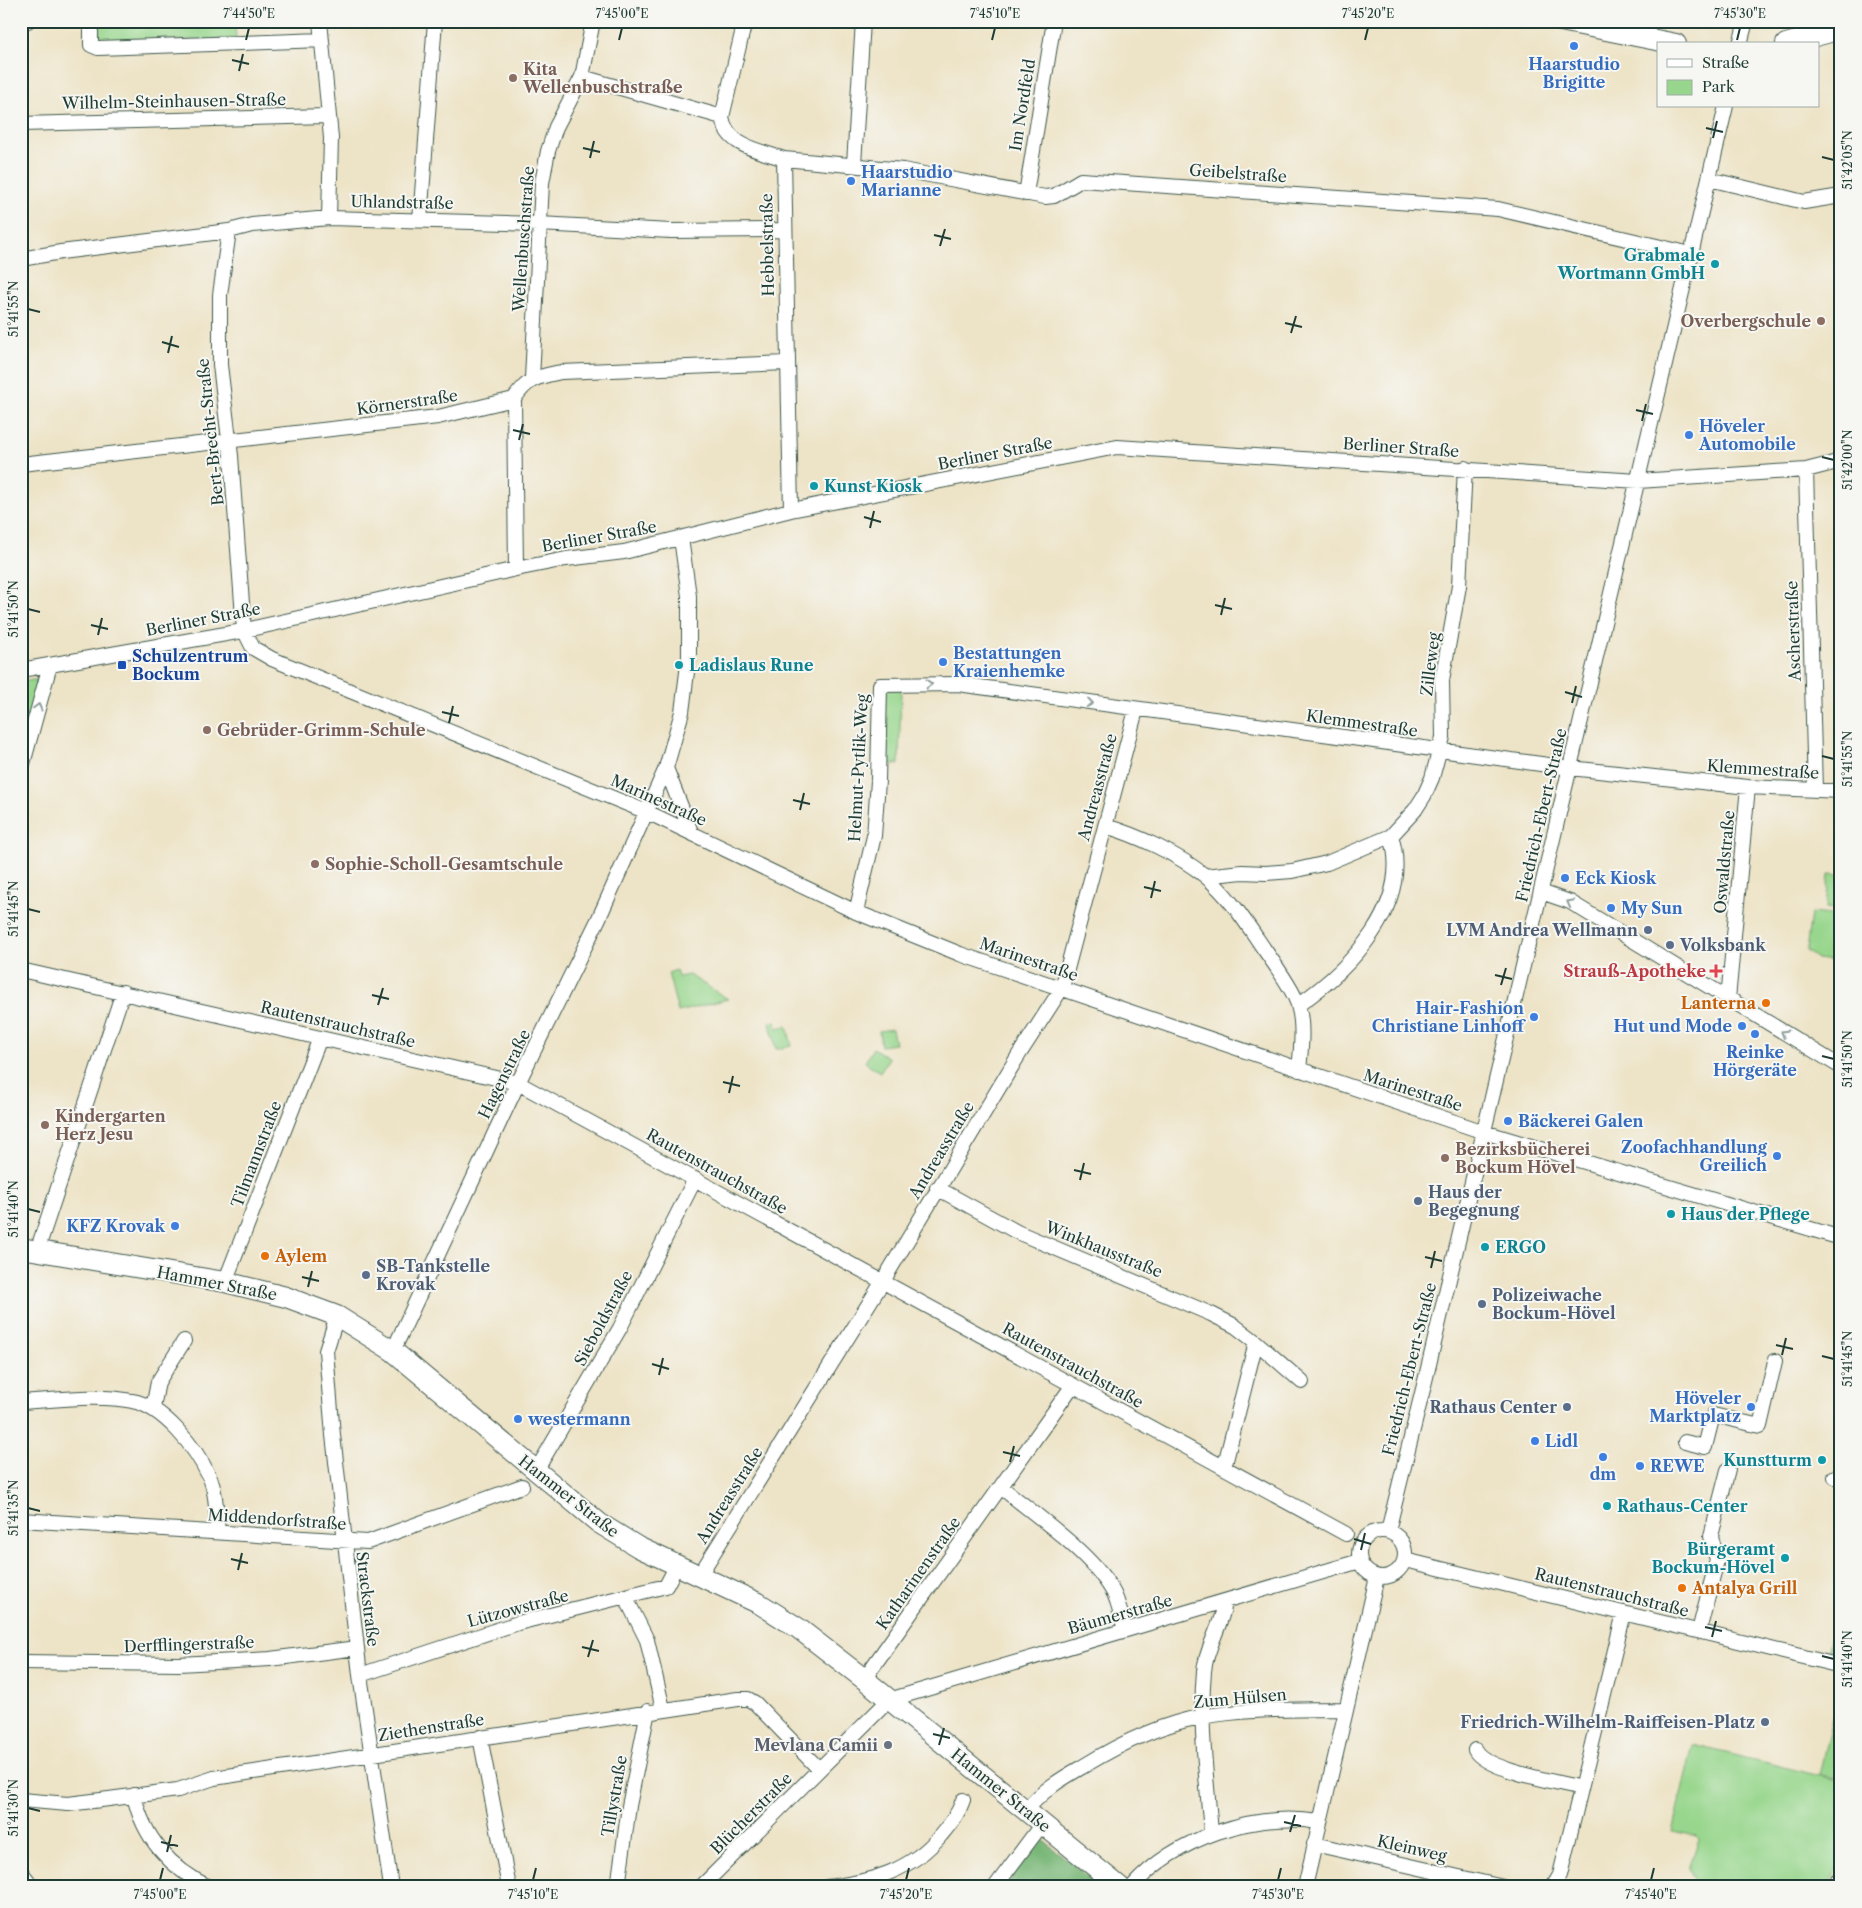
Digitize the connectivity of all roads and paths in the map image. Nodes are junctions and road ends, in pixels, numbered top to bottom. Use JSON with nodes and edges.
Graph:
{"nodes":[{"id":1,"x":28,"y":21,"type":"edge"},
{"id":2,"x":91,"y":21,"type":"edge"},
{"id":3,"x":320,"y":21,"type":"edge"},
{"id":4,"x":435,"y":21,"type":"edge"},
{"id":5,"x":594,"y":21,"type":"edge"},
{"id":6,"x":746,"y":21,"type":"edge"},
{"id":7,"x":863,"y":21,"type":"edge"},
{"id":8,"x":1054,"y":21,"type":"edge"},
{"id":9,"x":1560,"y":21,"type":"edge"},
{"id":10,"x":1746,"y":21,"type":"edge"},
{"id":11,"x":21,"y":22,"type":"edge"},
{"id":12,"x":1841,"y":29,"type":"edge"},
{"id":13,"x":322,"y":40,"type":"junction"},
{"id":14,"x":1666,"y":42,"type":"edge"},
{"id":15,"x":1741,"y":42,"type":"edge"},
{"id":16,"x":1793,"y":42,"type":"edge"},
{"id":17,"x":582,"y":77,"type":"junction"},
{"id":18,"x":1726,"y":108,"type":"edge"},
{"id":19,"x":328,"y":116,"type":"junction"},
{"id":20,"x":722,"y":117,"type":"junction"},
{"id":21,"x":21,"y":124,"type":"edge"},
{"id":22,"x":784,"y":159,"type":"junction"},
{"id":23,"x":854,"y":164,"type":"junction"},
{"id":24,"x":1709,"y":179,"type":"junction"},
{"id":25,"x":1026,"y":194,"type":"junction"},
{"id":26,"x":1841,"y":196,"type":"edge"},
{"id":27,"x":329,"y":218,"type":"junction"},
{"id":28,"x":420,"y":220,"type":"junction"},
{"id":29,"x":539,"y":224,"type":"junction"},
{"id":30,"x":784,"y":230,"type":"junction"},
{"id":31,"x":229,"y":231,"type":"junction"},
{"id":32,"x":1692,"y":254,"type":"junction"},
{"id":33,"x":21,"y":260,"type":"edge"},
{"id":34,"x":787,"y":364,"type":"junction"},
{"id":35,"x":532,"y":379,"type":"junction"},
{"id":36,"x":514,"y":399,"type":"junction"},
{"id":37,"x":230,"y":440,"type":"junction"},
{"id":38,"x":1841,"y":461,"type":"edge"},
{"id":39,"x":21,"y":464,"type":"edge"},
{"id":40,"x":1465,"y":468,"type":"junction"},
{"id":41,"x":1806,"y":470,"type":"junction"},
{"id":42,"x":1638,"y":481,"type":"junction"},
{"id":43,"x":791,"y":510,"type":"junction"},
{"id":44,"x":681,"y":538,"type":"junction"},
{"id":45,"x":516,"y":569,"type":"junction"},
{"id":46,"x":244,"y":630,"type":"junction"},
{"id":47,"x":50,"y":665,"type":"junction"},
{"id":48,"x":21,"y":670,"type":"edge"},
{"id":49,"x":880,"y":685,"type":"joint"},
{"id":50,"x":1136,"y":710,"type":"junction"},
{"id":51,"x":1440,"y":751,"type":"junction"},
{"id":52,"x":666,"y":768,"type":"junction"},
{"id":53,"x":1570,"y":768,"type":"junction"},
{"id":54,"x":21,"y":770,"type":"edge"},
{"id":55,"x":1748,"y":787,"type":"junction"},
{"id":56,"x":1815,"y":790,"type":"junction"},
{"id":57,"x":1841,"y":791,"type":"edge"},
{"id":58,"x":647,"y":812,"type":"junction"},
{"id":59,"x":1106,"y":826,"type":"junction"},
{"id":60,"x":691,"y":832,"type":"junction"},
{"id":61,"x":1390,"y":836,"type":"junction"},
{"id":62,"x":1205,"y":876,"type":"junction"},
{"id":63,"x":1540,"y":892,"type":"junction"},
{"id":64,"x":856,"y":912,"type":"junction"},
{"id":65,"x":21,"y":970,"type":"edge"},
{"id":66,"x":1062,"y":988,"type":"junction"},
{"id":67,"x":123,"y":992,"type":"junction"},
{"id":68,"x":1728,"y":999,"type":"junction"},
{"id":69,"x":1298,"y":1005,"type":"junction"},
{"id":70,"x":320,"y":1038,"type":"junction"},
{"id":71,"x":1841,"y":1067,"type":"edge"},
{"id":72,"x":1299,"y":1070,"type":"junction"},
{"id":73,"x":518,"y":1083,"type":"junction"},
{"id":74,"x":1484,"y":1132,"type":"junction"},
{"id":75,"x":695,"y":1179,"type":"junction"},
{"id":76,"x":938,"y":1188,"type":"junction"},
{"id":77,"x":1841,"y":1238,"type":"edge"},
{"id":78,"x":29,"y":1250,"type":"edge"},
{"id":79,"x":883,"y":1281,"type":"junction"},
{"id":80,"x":225,"y":1282,"type":"junction"},
{"id":81,"x":337,"y":1316,"type":"junction"},
{"id":82,"x":184,"y":1341,"type":"dead end"},
{"id":83,"x":1256,"y":1342,"type":"junction"},
{"id":84,"x":393,"y":1351,"type":"junction"},
{"id":85,"x":1775,"y":1361,"type":"dead end"},
{"id":86,"x":1302,"y":1382,"type":"dead end"},
{"id":87,"x":1073,"y":1385,"type":"junction"},
{"id":88,"x":21,"y":1402,"type":"edge"},
{"id":89,"x":153,"y":1408,"type":"junction"},
{"id":90,"x":1686,"y":1442,"type":"dead end"},
{"id":91,"x":1224,"y":1468,"type":"junction"},
{"id":92,"x":1728,"y":1470,"type":"dead end"},
{"id":93,"x":536,"y":1471,"type":"junction"},
{"id":94,"x":522,"y":1486,"type":"dead end"},
{"id":95,"x":1001,"y":1487,"type":"junction"},
{"id":96,"x":21,"y":1520,"type":"edge"},
{"id":97,"x":1388,"y":1531,"type":"junction"},
{"id":98,"x":218,"y":1532,"type":"junction"},
{"id":99,"x":1346,"y":1534,"type":"dead end"},
{"id":100,"x":343,"y":1542,"type":"junction"},
{"id":101,"x":1404,"y":1560,"type":"junction"},
{"id":102,"x":1360,"y":1561,"type":"junction"},
{"id":103,"x":676,"y":1567,"type":"junction"},
{"id":104,"x":699,"y":1576,"type":"junction"},
{"id":105,"x":1377,"y":1577,"type":"junction"},
{"id":106,"x":626,"y":1598,"type":"junction"},
{"id":107,"x":1225,"y":1602,"type":"junction"},
{"id":108,"x":1624,"y":1613,"type":"junction"},
{"id":109,"x":1125,"y":1630,"type":"junction"},
{"id":110,"x":1699,"y":1631,"type":"junction"},
{"id":111,"x":357,"y":1648,"type":"junction"},
{"id":112,"x":21,"y":1662,"type":"edge"},
{"id":113,"x":1841,"y":1666,"type":"edge"},
{"id":114,"x":360,"y":1675,"type":"junction"},
{"id":115,"x":864,"y":1678,"type":"junction"},
{"id":116,"x":889,"y":1700,"type":"junction"},
{"id":117,"x":663,"y":1709,"type":"junction"},
{"id":118,"x":1346,"y":1709,"type":"junction"},
{"id":119,"x":648,"y":1711,"type":"junction"},
{"id":120,"x":1202,"y":1716,"type":"junction"},
{"id":121,"x":480,"y":1737,"type":"junction"},
{"id":122,"x":1476,"y":1750,"type":"dead end"},
{"id":123,"x":371,"y":1754,"type":"junction"},
{"id":124,"x":819,"y":1769,"type":"junction"},
{"id":125,"x":1581,"y":1788,"type":"junction"},
{"id":126,"x":134,"y":1795,"type":"junction"},
{"id":127,"x":21,"y":1800,"type":"edge"},
{"id":128,"x":962,"y":1800,"type":"dead end"},
{"id":129,"x":1031,"y":1804,"type":"junction"},
{"id":130,"x":1319,"y":1822,"type":"junction"},
{"id":131,"x":1042,"y":1824,"type":"junction"},
{"id":132,"x":1211,"y":1833,"type":"junction"},
{"id":133,"x":1314,"y":1844,"type":"junction"},
{"id":134,"x":21,"y":1872,"type":"edge"},
{"id":135,"x":1464,"y":1882,"type":"edge"},
{"id":136,"x":1841,"y":1882,"type":"edge"},
{"id":137,"x":388,"y":1886,"type":"edge"},
{"id":138,"x":34,"y":1887,"type":"edge"},
{"id":139,"x":210,"y":1887,"type":"edge"},
{"id":140,"x":509,"y":1887,"type":"edge"},
{"id":141,"x":618,"y":1887,"type":"edge"},
{"id":142,"x":701,"y":1887,"type":"edge"},
{"id":143,"x":827,"y":1887,"type":"edge"},
{"id":144,"x":996,"y":1887,"type":"edge"},
{"id":145,"x":1120,"y":1887,"type":"edge"},
{"id":146,"x":1132,"y":1887,"type":"edge"},
{"id":147,"x":1304,"y":1887,"type":"edge"},
{"id":148,"x":1503,"y":1887,"type":"edge"},
{"id":149,"x":1553,"y":1887,"type":"edge"},
{"id":150,"x":1838,"y":1887,"type":"edge"}],
"edges":[{"from":1,"to":11,"type":"street"},
{"from":2,"to":13,"type":"street"},
{"from":3,"to":13,"type":"street"},
{"from":4,"to":28,"type":"street"},
{"from":5,"to":17,"type":"street","name":"Wellenbuschstraße"},
{"from":6,"to":20,"type":"street"},
{"from":7,"to":23,"type":"street"},
{"from":8,"to":25,"type":"street","name":"Im Nordfeld"},
{"from":9,"to":14,"type":"main road"},
{"from":10,"to":15,"type":"street"},
{"from":12,"to":16,"type":"main road"},
{"from":13,"to":19,"type":"street"},
{"from":17,"to":20,"type":"street"},
{"from":17,"to":29,"type":"street","name":"Wellenbuschstraße"},
{"from":18,"to":24,"type":"street","name":"Friedrich-Ebert-Straße"},
{"from":19,"to":21,"type":"street","name":"Wilhelm-Steinhausen-Straße"},
{"from":19,"to":27,"type":"street"},
{"from":20,"to":22,"type":"street"},
{"from":22,"to":23,"type":"street","name":"Geibelstraße"},
{"from":22,"to":30,"type":"street","name":"Hebbelstraße"},
{"from":23,"to":25,"type":"street","name":"Geibelstraße"},
{"from":24,"to":26,"type":"street"},
{"from":24,"to":32,"type":"street","name":"Friedrich-Ebert-Straße"},
{"from":25,"to":32,"type":"street","name":"Geibelstraße"},
{"from":27,"to":28,"type":"street","name":"Uhlandstraße"},
{"from":27,"to":31,"type":"street","name":"Uhlandstraße"},
{"from":28,"to":29,"type":"street","name":"Uhlandstraße"},
{"from":29,"to":30,"type":"street","name":"Uhlandstraße"},
{"from":29,"to":35,"type":"street","name":"Wellenbuschstraße"},
{"from":30,"to":34,"type":"street","name":"Hebbelstraße"},
{"from":31,"to":33,"type":"street","name":"Uhlandstraße"},
{"from":31,"to":37,"type":"street","name":"Bert-Brecht-Straße"},
{"from":32,"to":42,"type":"street","name":"Friedrich-Ebert-Straße"},
{"from":34,"to":35,"type":"street"},
{"from":34,"to":43,"type":"street","name":"Hebbelstraße"},
{"from":35,"to":36,"type":"street"},
{"from":36,"to":37,"type":"street","name":"Körnerstraße"},
{"from":36,"to":45,"type":"street"},
{"from":37,"to":39,"type":"street","name":"Körnerstraße"},
{"from":37,"to":46,"type":"street","name":"Bert-Brecht-Straße"},
{"from":38,"to":41,"type":"street","name":"Berliner Straße"},
{"from":40,"to":42,"type":"street","name":"Berliner Straße"},
{"from":40,"to":43,"type":"street","name":"Berliner Straße"},
{"from":40,"to":51,"type":"street","name":"Zilleweg"},
{"from":41,"to":42,"type":"street","name":"Berliner Straße"},
{"from":41,"to":56,"type":"street","name":"Ascherstraße"},
{"from":42,"to":53,"type":"street","name":"Friedrich-Ebert-Straße"},
{"from":43,"to":44,"type":"street","name":"Berliner Straße"},
{"from":44,"to":45,"type":"street","name":"Berliner Straße"},
{"from":44,"to":52,"type":"street"},
{"from":45,"to":46,"type":"street","name":"Berliner Straße"},
{"from":46,"to":47,"type":"street","name":"Berliner Straße"},
{"from":46,"to":58,"type":"street","name":"Marinestraße"},
{"from":47,"to":48,"type":"street","name":"Berliner Straße"},
{"from":54,"to":47,"type":"street","one_way":true},
{"from":49,"to":50,"type":"street","name":"Klemmestraße","one_way":true},
{"from":49,"to":64,"type":"street","name":"Helmut-Pytlik-Weg"},
{"from":50,"to":51,"type":"street","name":"Klemmestraße"},
{"from":50,"to":59,"type":"street","name":"Andreasstraße"},
{"from":51,"to":53,"type":"street","name":"Klemmestraße"},
{"from":51,"to":61,"type":"street","name":"Zilleweg"},
{"from":52,"to":58,"type":"street"},
{"from":52,"to":60,"type":"street"},
{"from":53,"to":55,"type":"street","name":"Klemmestraße"},
{"from":53,"to":63,"type":"street","name":"Friedrich-Ebert-Straße"},
{"from":55,"to":56,"type":"street","name":"Klemmestraße"},
{"from":55,"to":68,"type":"street","name":"Oswaldstraße"},
{"from":56,"to":57,"type":"street","name":"Klemmestraße"},
{"from":58,"to":60,"type":"street","name":"Marinestraße"},
{"from":58,"to":73,"type":"street","name":"Hagenstraße"},
{"from":59,"to":62,"type":"street"},
{"from":59,"to":66,"type":"street","name":"Andreasstraße"},
{"from":60,"to":64,"type":"street","name":"Marinestraße"},
{"from":61,"to":62,"type":"street","name":"Zilleweg"},
{"from":61,"to":69,"type":"street"},
{"from":62,"to":69,"type":"street"},
{"from":68,"to":63,"type":"street","one_way":true},
{"from":63,"to":74,"type":"street","name":"Friedrich-Ebert-Straße"},
{"from":64,"to":66,"type":"street","name":"Marinestraße"},
{"from":65,"to":67,"type":"street","name":"Rautenstrauchstraße"},
{"from":66,"to":72,"type":"street","name":"Marinestraße"},
{"from":66,"to":76,"type":"street","name":"Andreasstraße"},
{"from":67,"to":70,"type":"street","name":"Rautenstrauchstraße"},
{"from":67,"to":78,"type":"street"},
{"from":71,"to":68,"type":"street","one_way":true},
{"from":69,"to":72,"type":"street"},
{"from":70,"to":73,"type":"street","name":"Rautenstrauchstraße"},
{"from":70,"to":80,"type":"street","name":"Tilmannstraße"},
{"from":72,"to":74,"type":"street","name":"Marinestraße"},
{"from":73,"to":75,"type":"street","name":"Rautenstrauchstraße"},
{"from":73,"to":84,"type":"street","name":"Hagenstraße"},
{"from":74,"to":77,"type":"street","name":"Marinestraße"},
{"from":74,"to":97,"type":"street","name":"Friedrich-Ebert-Straße"},
{"from":75,"to":79,"type":"street","name":"Rautenstrauchstraße"},
{"from":75,"to":93,"type":"street","name":"Sieboldstraße"},
{"from":76,"to":79,"type":"street","name":"Andreasstraße"},
{"from":76,"to":83,"type":"street","name":"Winkhausstraße"},
{"from":78,"to":80,"type":"main road","name":"Hammer Straße"},
{"from":79,"to":87,"type":"street","name":"Rautenstrauchstraße"},
{"from":79,"to":104,"type":"street","name":"Andreasstraße"},
{"from":80,"to":81,"type":"main road","name":"Hammer Straße"},
{"from":81,"to":84,"type":"main road","name":"Hammer Straße"},
{"from":81,"to":100,"type":"street","name":"Strackstraße"},
{"from":82,"to":89,"type":"street"},
{"from":83,"to":86,"type":"street","name":"Winkhausstraße"},
{"from":83,"to":91,"type":"street"},
{"from":84,"to":93,"type":"main road","name":"Hammer Straße"},
{"from":85,"to":90,"type":"street"},
{"from":87,"to":91,"type":"street","name":"Rautenstrauchstraße"},
{"from":87,"to":95,"type":"street","name":"Katharinenstraße"},
{"from":88,"to":89,"type":"street"},
{"from":89,"to":98,"type":"street"},
{"from":91,"to":99,"type":"street","name":"Rautenstrauchstraße"},
{"from":92,"to":110,"type":"street"},
{"from":93,"to":103,"type":"main road","name":"Hammer Straße"},
{"from":94,"to":100,"type":"street","name":"Middendorfstraße"},
{"from":95,"to":109,"type":"street"},
{"from":95,"to":115,"type":"street","name":"Katharinenstraße"},
{"from":96,"to":98,"type":"street","name":"Middendorfstraße"},
{"from":97,"to":101,"type":"street"},
{"from":97,"to":102,"type":"street"},
{"from":98,"to":100,"type":"street","name":"Middendorfstraße"},
{"from":100,"to":111,"type":"street","name":"Strackstraße"},
{"from":101,"to":105,"type":"street"},
{"from":101,"to":108,"type":"street","name":"Rautenstrauchstraße"},
{"from":102,"to":105,"type":"street"},
{"from":102,"to":107,"type":"street","name":"Bäumerstraße"},
{"from":103,"to":104,"type":"main road","name":"Hammer Straße"},
{"from":103,"to":106,"type":"street","name":"Lützowstraße"},
{"from":104,"to":115,"type":"main road","name":"Hammer Straße"},
{"from":105,"to":118,"type":"street"},
{"from":106,"to":114,"type":"street","name":"Lützowstraße"},
{"from":106,"to":117,"type":"street"},
{"from":107,"to":109,"type":"street","name":"Bäumerstraße"},
{"from":107,"to":120,"type":"street"},
{"from":108,"to":110,"type":"street","name":"Rautenstrauchstraße"},
{"from":108,"to":125,"type":"street"},
{"from":109,"to":116,"type":"street","name":"Bäumerstraße"},
{"from":110,"to":113,"type":"street","name":"Rautenstrauchstraße"},
{"from":111,"to":112,"type":"street","name":"Derfflingerstraße"},
{"from":111,"to":114,"type":"street","name":"Strackstraße"},
{"from":114,"to":123,"type":"street","name":"Strackstraße"},
{"from":115,"to":116,"type":"main road","name":"Hammer Straße"},
{"from":116,"to":124,"type":"street","name":"Blücherstraße"},
{"from":116,"to":129,"type":"main road","name":"Hammer Straße"},
{"from":117,"to":119,"type":"street","name":"Ziethenstraße"},
{"from":117,"to":124,"type":"street","name":"Ziethenstraße"},
{"from":118,"to":120,"type":"street","name":"Zum Hülsen"},
{"from":118,"to":130,"type":"street"},
{"from":119,"to":121,"type":"street","name":"Ziethenstraße"},
{"from":119,"to":141,"type":"street","name":"Tillystraße"},
{"from":120,"to":129,"type":"street","name":"Zum Hülsen"},
{"from":120,"to":132,"type":"street"},
{"from":121,"to":123,"type":"street","name":"Ziethenstraße"},
{"from":121,"to":140,"type":"street"},
{"from":122,"to":125,"type":"street"},
{"from":123,"to":126,"type":"street","name":"Ziethenstraße"},
{"from":123,"to":137,"type":"street","name":"Strackstraße"},
{"from":124,"to":142,"type":"street","name":"Blücherstraße"},
{"from":125,"to":149,"type":"street"},
{"from":126,"to":127,"type":"street","name":"Ziethenstraße"},
{"from":126,"to":139,"type":"street"},
{"from":128,"to":143,"type":"street"},
{"from":129,"to":131,"type":"main road","name":"Hammer Straße"},
{"from":130,"to":132,"type":"street"},
{"from":130,"to":133,"type":"street"},
{"from":131,"to":144,"type":"street"},
{"from":131,"to":145,"type":"main road","name":"Hammer Straße"},
{"from":132,"to":146,"type":"street"},
{"from":133,"to":135,"type":"street","name":"Kleinweg"},
{"from":133,"to":147,"type":"street"},
{"from":134,"to":138,"type":"street"},
{"from":135,"to":148,"type":"street","name":"Kleinweg"},
{"from":136,"to":150,"type":"main road"}]}
